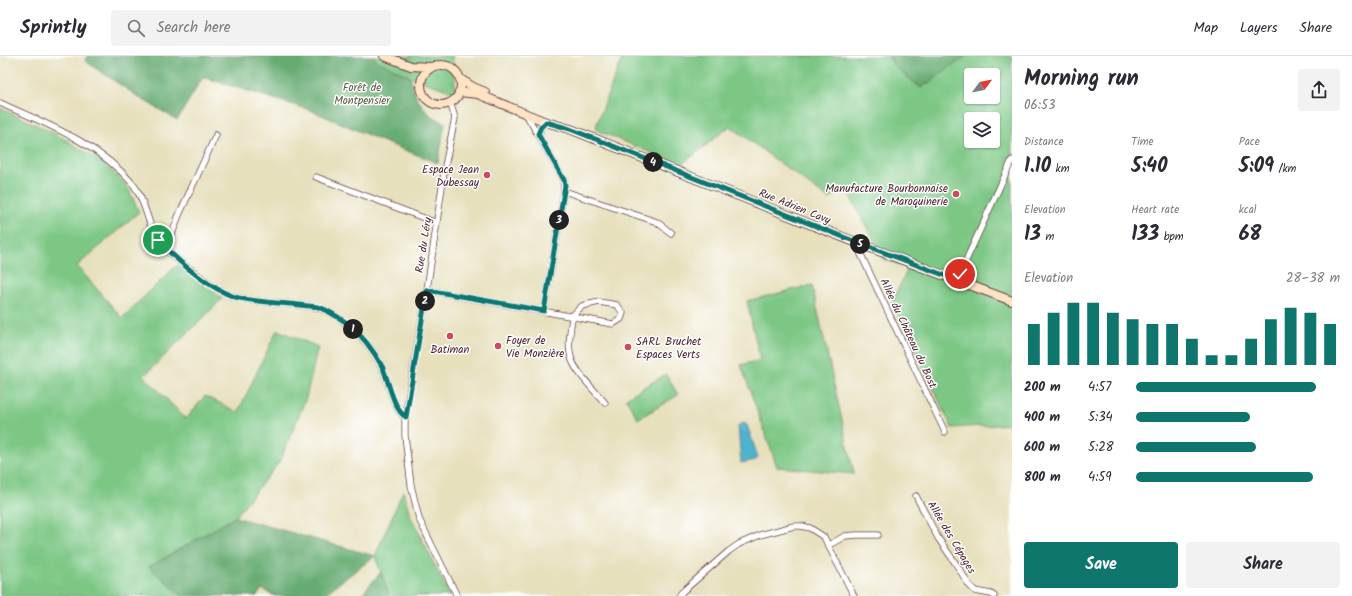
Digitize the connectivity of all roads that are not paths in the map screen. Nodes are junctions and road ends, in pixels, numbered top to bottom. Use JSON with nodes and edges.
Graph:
{"nodes":[{"id":1,"x":384,"y":56,"type":"edge"},
{"id":2,"x":411,"y":66,"type":"junction"},
{"id":3,"x":431,"y":67,"type":"junction"},
{"id":4,"x":422,"y":78,"type":"junction"},
{"id":5,"x":460,"y":79,"type":"junction"},
{"id":6,"x":459,"y":92,"type":"junction"},
{"id":7,"x":450,"y":102,"type":"junction"},
{"id":8,"x":0,"y":103,"type":"edge"},
{"id":9,"x":526,"y":114,"type":"junction"},
{"id":10,"x":546,"y":122,"type":"junction"},
{"id":11,"x":570,"y":129,"type":"junction"},
{"id":12,"x":538,"y":134,"type":"junction"},
{"id":13,"x":216,"y":135,"type":"dead end"},
{"id":14,"x":1012,"y":160,"type":"edge"},
{"id":15,"x":316,"y":177,"type":"dead end"},
{"id":16,"x":564,"y":191,"type":"junction"},
{"id":17,"x":437,"y":223,"type":"junction"},
{"id":18,"x":671,"y":233,"type":"dead end"},
{"id":19,"x":856,"y":242,"type":"junction"},
{"id":20,"x":165,"y":247,"type":"junction"},
{"id":21,"x":957,"y":280,"type":"junction"},
{"id":22,"x":427,"y":290,"type":"junction"},
{"id":23,"x":1012,"y":301,"type":"edge"},
{"id":24,"x":544,"y":311,"type":"junction"},
{"id":25,"x":572,"y":316,"type":"junction"},
{"id":26,"x":605,"y":403,"type":"dead end"},
{"id":27,"x":406,"y":417,"type":"junction"},
{"id":28,"x":945,"y":432,"type":"dead end"},
{"id":29,"x":916,"y":496,"type":"dead end"},
{"id":30,"x":878,"y":535,"type":"dead end"},
{"id":31,"x":829,"y":545,"type":"junction"},
{"id":32,"x":457,"y":596,"type":"edge"},
{"id":33,"x":679,"y":596,"type":"edge"},
{"id":34,"x":854,"y":596,"type":"edge"},
{"id":35,"x":994,"y":596,"type":"edge"}],
"edges":[{"from":1,"to":2,"type":"main road"},
{"from":2,"to":3,"type":"main road"},
{"from":2,"to":4,"type":"main road"},
{"from":3,"to":4,"type":"main road"},
{"from":3,"to":5,"type":"main road"},
{"from":4,"to":7,"type":"main road"},
{"from":5,"to":6,"type":"main road"},
{"from":5,"to":11,"type":"main road","name":"Rue Adrien Cavy"},
{"from":6,"to":7,"type":"main road"},
{"from":6,"to":9,"type":"main road","name":"Rue Adrien Cavy"},
{"from":7,"to":17,"type":"street","name":"Rue du Léry"},
{"from":8,"to":20,"type":"street"},
{"from":9,"to":10,"type":"main road","name":"Rue Adrien Cavy"},
{"from":9,"to":12,"type":"street"},
{"from":10,"to":11,"type":"main road","name":"Rue Adrien Cavy"},
{"from":10,"to":12,"type":"street"},
{"from":11,"to":19,"type":"main road","name":"Rue Adrien Cavy"},
{"from":12,"to":16,"type":"street"},
{"from":13,"to":20,"type":"street"},
{"from":14,"to":21,"type":"street"},
{"from":15,"to":17,"type":"street"},
{"from":16,"to":18,"type":"street"},
{"from":16,"to":24,"type":"street"},
{"from":17,"to":22,"type":"street","name":"Rue du Léry"},
{"from":19,"to":21,"type":"main road","name":"Rue Adrien Cavy"},
{"from":19,"to":28,"type":"street","name":"Allée du Château du Bost"},
{"from":20,"to":27,"type":"street"},
{"from":21,"to":23,"type":"main road","name":"Rue Adrien Cavy"},
{"from":22,"to":24,"type":"street"},
{"from":22,"to":27,"type":"street","name":"Rue du Léry"},
{"from":24,"to":25,"type":"street"},
{"from":25,"to":25,"type":"street"},
{"from":25,"to":26,"type":"street"},
{"from":27,"to":32,"type":"street","name":"Rue du Léry"},
{"from":29,"to":35,"type":"street","name":"Allée des Cépages"},
{"from":30,"to":31,"type":"street"},
{"from":31,"to":33,"type":"street"},
{"from":31,"to":34,"type":"street"}]}
